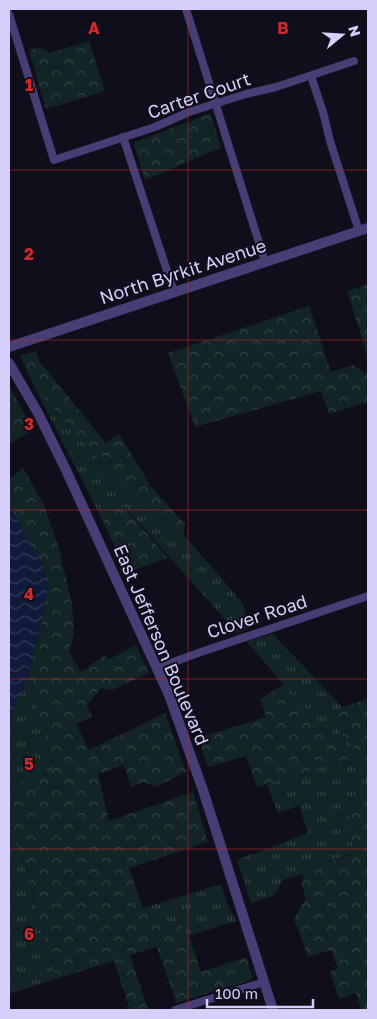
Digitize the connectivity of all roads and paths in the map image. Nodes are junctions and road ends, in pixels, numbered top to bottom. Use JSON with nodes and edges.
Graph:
{"nodes":[{"id":1,"x":15,"y":9,"type":"edge"},
{"id":2,"x":186,"y":9,"type":"edge"},
{"id":3,"x":9,"y":12,"type":"edge"},
{"id":4,"x":354,"y":61,"type":"dead end"},
{"id":5,"x":311,"y":76,"type":"junction"},
{"id":6,"x":216,"y":104,"type":"junction"},
{"id":7,"x":123,"y":138,"type":"junction"},
{"id":8,"x":364,"y":230,"type":"edge"},
{"id":9,"x":265,"y":262,"type":"junction"},
{"id":10,"x":174,"y":292,"type":"junction"},
{"id":11,"x":9,"y":347,"type":"edge"},
{"id":12,"x":9,"y":363,"type":"edge"},
{"id":13,"x":368,"y":596,"type":"edge"},
{"id":14,"x":157,"y":668,"type":"junction"},
{"id":15,"x":264,"y":982,"type":"junction"},
{"id":16,"x":175,"y":1010,"type":"edge"},
{"id":17,"x":273,"y":1010,"type":"edge"}],
"edges":[{"from":1,"to":3,"type":"street"},
{"from":2,"to":6,"type":"street"},
{"from":3,"to":7,"type":"street","name":"Carter Court"},
{"from":4,"to":5,"type":"street","name":"Carter Court"},
{"from":5,"to":6,"type":"street","name":"Carter Court"},
{"from":5,"to":8,"type":"street"},
{"from":6,"to":7,"type":"street","name":"Carter Court"},
{"from":6,"to":9,"type":"street"},
{"from":7,"to":10,"type":"street"},
{"from":8,"to":9,"type":"street","name":"North Byrkit Avenue"},
{"from":9,"to":10,"type":"street","name":"North Byrkit Avenue"},
{"from":10,"to":11,"type":"street","name":"North Byrkit Avenue"},
{"from":12,"to":14,"type":"street","name":"East Jefferson Boulevard"},
{"from":13,"to":14,"type":"street","name":"Clover Road"},
{"from":14,"to":15,"type":"street","name":"East Jefferson Boulevard"},
{"from":15,"to":16,"type":"street"},
{"from":15,"to":17,"type":"street","name":"East Jefferson Boulevard"}]}
